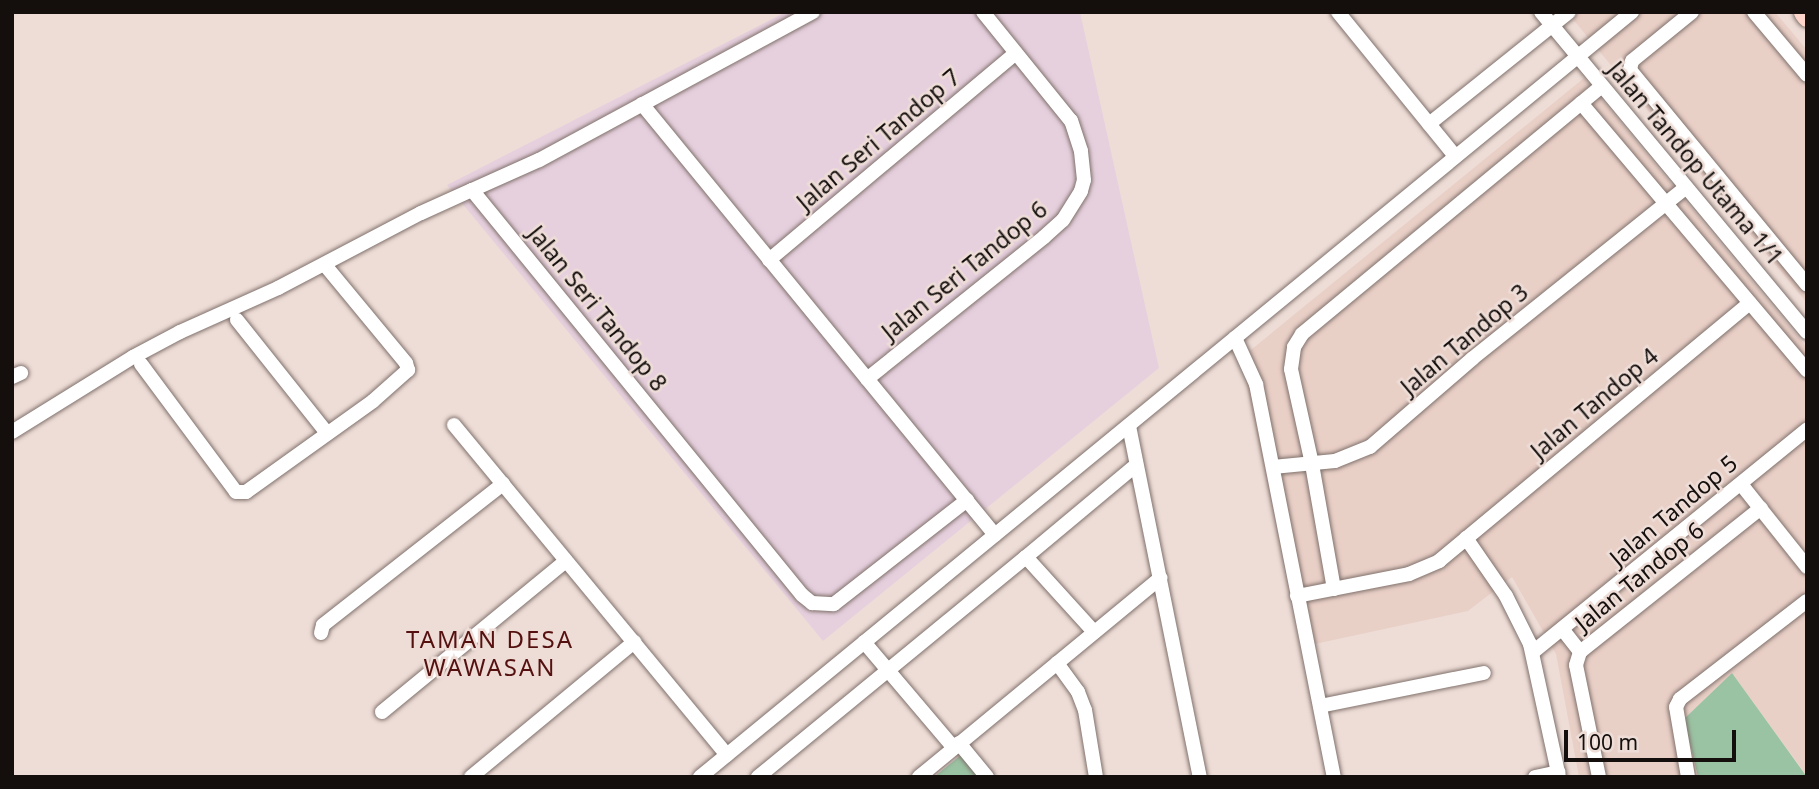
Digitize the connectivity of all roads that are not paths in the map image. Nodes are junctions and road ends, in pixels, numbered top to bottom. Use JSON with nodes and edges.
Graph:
{"nodes":[{"id":1,"x":813,"y":12,"type":"edge"},
{"id":2,"x":983,"y":12,"type":"edge"},
{"id":3,"x":1338,"y":12,"type":"edge"},
{"id":4,"x":1541,"y":12,"type":"edge"},
{"id":5,"x":1569,"y":12,"type":"edge"},
{"id":6,"x":1632,"y":12,"type":"edge"},
{"id":7,"x":1692,"y":12,"type":"edge"},
{"id":8,"x":1754,"y":12,"type":"edge"},
{"id":9,"x":1553,"y":26,"type":"junction"},
{"id":10,"x":1016,"y":53,"type":"junction"},
{"id":11,"x":1577,"y":56,"type":"junction"},
{"id":12,"x":1807,"y":75,"type":"edge"},
{"id":13,"x":1602,"y":86,"type":"junction"},
{"id":14,"x":1581,"y":103,"type":"junction"},
{"id":15,"x":642,"y":104,"type":"junction"},
{"id":16,"x":1429,"y":124,"type":"junction"},
{"id":17,"x":1455,"y":156,"type":"junction"},
{"id":18,"x":1685,"y":188,"type":"junction"},
{"id":19,"x":472,"y":190,"type":"junction"},
{"id":20,"x":1666,"y":203,"type":"junction"},
{"id":21,"x":769,"y":260,"type":"junction"},
{"id":22,"x":325,"y":265,"type":"junction"},
{"id":23,"x":1807,"y":285,"type":"edge"},
{"id":24,"x":1750,"y":303,"type":"junction"},
{"id":25,"x":237,"y":320,"type":"dead end"},
{"id":26,"x":1807,"y":331,"type":"edge"},
{"id":27,"x":1235,"y":338,"type":"junction"},
{"id":28,"x":141,"y":363,"type":"dead end"},
{"id":29,"x":1807,"y":370,"type":"edge"},
{"id":30,"x":867,"y":379,"type":"junction"},
{"id":31,"x":454,"y":425,"type":"dead end"},
{"id":32,"x":1129,"y":426,"type":"junction"},
{"id":33,"x":1807,"y":429,"type":"edge"},
{"id":34,"x":12,"y":432,"type":"edge"},
{"id":35,"x":327,"y":433,"type":"junction"},
{"id":36,"x":1312,"y":464,"type":"junction"},
{"id":37,"x":1136,"y":465,"type":"junction"},
{"id":38,"x":1273,"y":467,"type":"junction"},
{"id":39,"x":503,"y":484,"type":"junction"},
{"id":40,"x":1741,"y":484,"type":"junction"},
{"id":41,"x":967,"y":500,"type":"junction"},
{"id":42,"x":1761,"y":508,"type":"junction"},
{"id":43,"x":995,"y":534,"type":"junction"},
{"id":44,"x":1466,"y":538,"type":"junction"},
{"id":45,"x":1026,"y":557,"type":"junction"},
{"id":46,"x":566,"y":561,"type":"junction"},
{"id":47,"x":1807,"y":567,"type":"edge"},
{"id":48,"x":1160,"y":578,"type":"junction"},
{"id":49,"x":1334,"y":589,"type":"junction"},
{"id":50,"x":1297,"y":596,"type":"junction"},
{"id":51,"x":1807,"y":601,"type":"edge"},
{"id":52,"x":1563,"y":630,"type":"junction"},
{"id":53,"x":1094,"y":632,"type":"junction"},
{"id":54,"x":321,"y":634,"type":"dead end"},
{"id":55,"x":634,"y":642,"type":"junction"},
{"id":56,"x":864,"y":642,"type":"junction"},
{"id":57,"x":1533,"y":652,"type":"junction"},
{"id":58,"x":1580,"y":652,"type":"junction"},
{"id":59,"x":1057,"y":663,"type":"junction"},
{"id":60,"x":887,"y":668,"type":"junction"},
{"id":61,"x":1484,"y":673,"type":"dead end"},
{"id":62,"x":1320,"y":706,"type":"junction"},
{"id":63,"x":382,"y":712,"type":"dead end"},
{"id":64,"x":957,"y":746,"type":"junction"},
{"id":65,"x":727,"y":755,"type":"junction"},
{"id":66,"x":1558,"y":774,"type":"edge"},
{"id":67,"x":471,"y":777,"type":"edge"},
{"id":68,"x":700,"y":777,"type":"edge"},
{"id":69,"x":758,"y":777,"type":"edge"},
{"id":70,"x":919,"y":777,"type":"edge"},
{"id":71,"x":987,"y":777,"type":"edge"},
{"id":72,"x":1097,"y":777,"type":"edge"},
{"id":73,"x":1200,"y":777,"type":"edge"},
{"id":74,"x":1334,"y":777,"type":"edge"},
{"id":75,"x":1535,"y":777,"type":"edge"},
{"id":76,"x":1599,"y":777,"type":"edge"},
{"id":77,"x":1688,"y":777,"type":"edge"}],
"edges":[{"from":1,"to":15,"type":"street"},
{"from":2,"to":10,"type":"street","name":"Jalan Seri Tandop 6"},
{"from":3,"to":16,"type":"street"},
{"from":4,"to":9,"type":"street","name":"Jalan Tandop Utama 1/1"},
{"from":5,"to":9,"type":"street"},
{"from":6,"to":11,"type":"street"},
{"from":7,"to":23,"type":"street"},
{"from":8,"to":12,"type":"street"},
{"from":9,"to":11,"type":"street","name":"Jalan Tandop Utama 1/1"},
{"from":9,"to":16,"type":"street"},
{"from":10,"to":21,"type":"street","name":"Jalan Seri Tandop 7"},
{"from":10,"to":30,"type":"street","name":"Jalan Seri Tandop 6"},
{"from":11,"to":13,"type":"street","name":"Jalan Tandop Utama 1/1"},
{"from":11,"to":17,"type":"street"},
{"from":13,"to":14,"type":"street"},
{"from":13,"to":18,"type":"street","name":"Jalan Tandop Utama 1/1"},
{"from":14,"to":20,"type":"street"},
{"from":14,"to":36,"type":"street"},
{"from":15,"to":19,"type":"street"},
{"from":15,"to":21,"type":"street"},
{"from":16,"to":17,"type":"street"},
{"from":17,"to":27,"type":"street"},
{"from":18,"to":20,"type":"street","name":"Jalan Tandop 3"},
{"from":18,"to":26,"type":"street","name":"Jalan Tandop Utama 1/1"},
{"from":19,"to":22,"type":"street"},
{"from":19,"to":41,"type":"street","name":"Jalan Seri Tandop 8"},
{"from":20,"to":24,"type":"street"},
{"from":20,"to":36,"type":"street","name":"Jalan Tandop 3"},
{"from":21,"to":30,"type":"street"},
{"from":22,"to":34,"type":"street"},
{"from":22,"to":35,"type":"street"},
{"from":24,"to":29,"type":"street"},
{"from":24,"to":44,"type":"street","name":"Jalan Tandop 4"},
{"from":25,"to":35,"type":"street"},
{"from":27,"to":32,"type":"street"},
{"from":27,"to":38,"type":"street"},
{"from":28,"to":35,"type":"street"},
{"from":30,"to":41,"type":"street"},
{"from":31,"to":39,"type":"street"},
{"from":32,"to":37,"type":"street"},
{"from":32,"to":43,"type":"street"},
{"from":33,"to":40,"type":"street","name":"Jalan Tandop 5"},
{"from":36,"to":38,"type":"street","name":"Jalan Tandop 3"},
{"from":36,"to":49,"type":"street"},
{"from":37,"to":45,"type":"street"},
{"from":37,"to":48,"type":"street"},
{"from":38,"to":50,"type":"street"},
{"from":39,"to":46,"type":"street"},
{"from":39,"to":54,"type":"street"},
{"from":40,"to":42,"type":"street"},
{"from":40,"to":52,"type":"street","name":"Jalan Tandop 5"},
{"from":41,"to":43,"type":"street"},
{"from":42,"to":47,"type":"street"},
{"from":42,"to":58,"type":"street","name":"Jalan Tandop 6"},
{"from":43,"to":56,"type":"street"},
{"from":44,"to":49,"type":"street","name":"Jalan Tandop 4"},
{"from":44,"to":57,"type":"street"},
{"from":45,"to":53,"type":"street"},
{"from":45,"to":60,"type":"street"},
{"from":46,"to":55,"type":"street"},
{"from":46,"to":63,"type":"street"},
{"from":48,"to":53,"type":"street"},
{"from":48,"to":73,"type":"street"},
{"from":49,"to":50,"type":"street","name":"Jalan Tandop 4"},
{"from":50,"to":62,"type":"street"},
{"from":51,"to":77,"type":"street"},
{"from":52,"to":57,"type":"street","name":"Jalan Tandop 5"},
{"from":52,"to":58,"type":"street"},
{"from":53,"to":59,"type":"street"},
{"from":55,"to":65,"type":"street"},
{"from":55,"to":67,"type":"street"},
{"from":56,"to":60,"type":"street"},
{"from":56,"to":65,"type":"street"},
{"from":57,"to":66,"type":"street"},
{"from":58,"to":76,"type":"street","name":"Jalan Tandop 6"},
{"from":59,"to":64,"type":"street"},
{"from":59,"to":72,"type":"street"},
{"from":60,"to":64,"type":"street"},
{"from":60,"to":69,"type":"street"},
{"from":61,"to":62,"type":"street"},
{"from":62,"to":74,"type":"street"},
{"from":64,"to":70,"type":"street"},
{"from":64,"to":71,"type":"street"},
{"from":65,"to":68,"type":"street"},
{"from":66,"to":75,"type":"street"}]}
